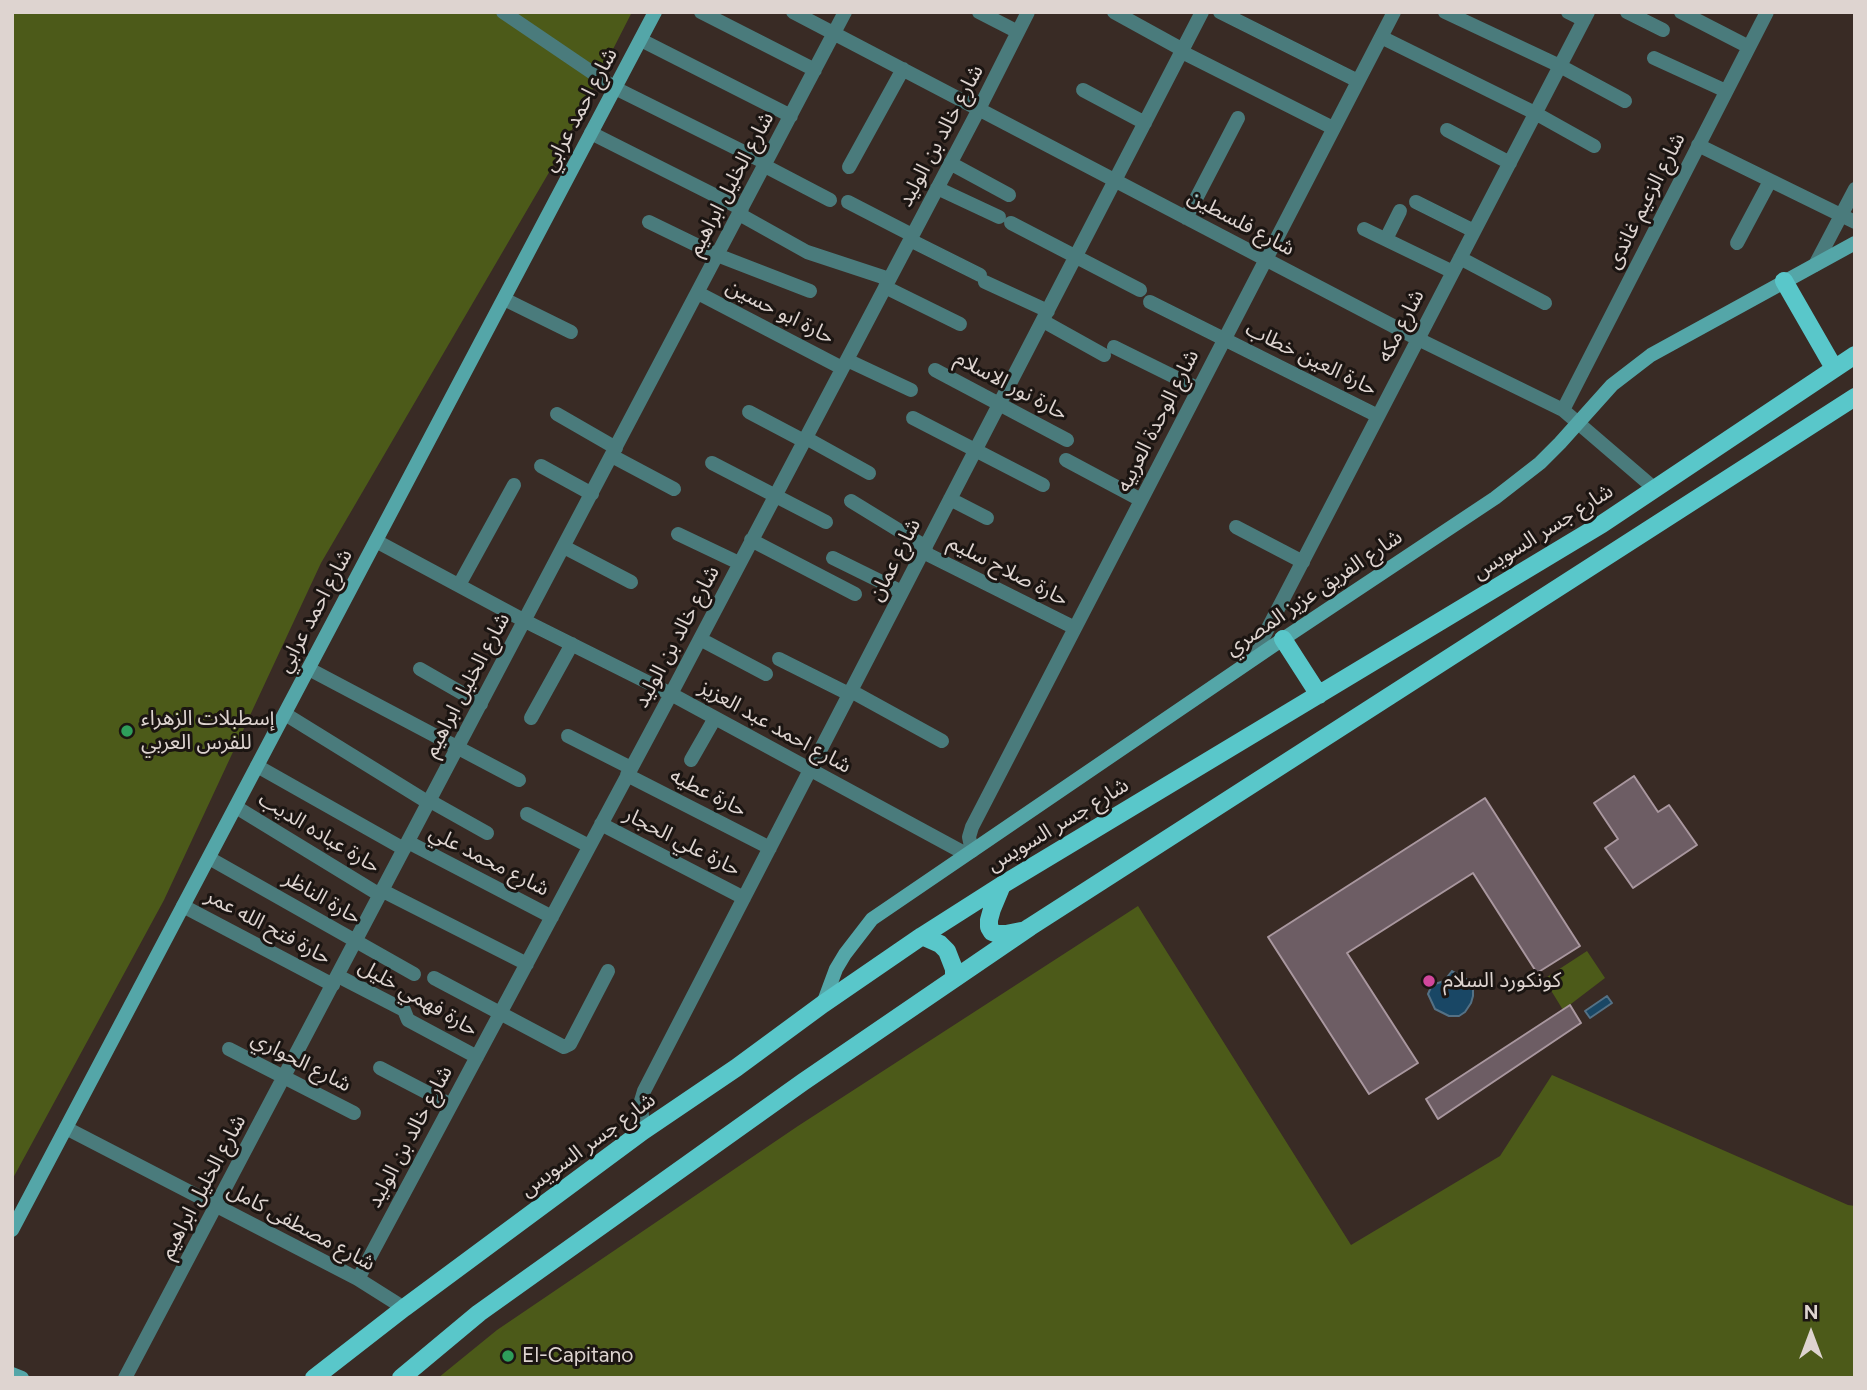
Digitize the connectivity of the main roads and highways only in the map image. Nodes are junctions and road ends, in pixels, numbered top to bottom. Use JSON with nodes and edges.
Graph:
{"nodes":[{"id":1,"x":1784,"y":281,"type":"road end"},
{"id":2,"x":1855,"y":355,"type":"edge"},
{"id":3,"x":1834,"y":368,"type":"junction"},
{"id":4,"x":1855,"y":397,"type":"edge"},
{"id":5,"x":1283,"y":639,"type":"road end"},
{"id":6,"x":1319,"y":695,"type":"junction"},
{"id":7,"x":1002,"y":885,"type":"junction"},
{"id":8,"x":1030,"y":928,"type":"junction"},
{"id":9,"x":922,"y":936,"type":"junction"},
{"id":10,"x":954,"y":979,"type":"junction"},
{"id":11,"x":314,"y":1378,"type":"edge"},
{"id":12,"x":401,"y":1378,"type":"edge"}],
"edges":[{"from":1,"to":3,"type":"main road"},
{"from":2,"to":3,"type":"main road","name":"شارع جسر السويس"},
{"from":3,"to":6,"type":"main road","name":"شارع جسر السويس"},
{"from":4,"to":8,"type":"main road"},
{"from":5,"to":6,"type":"main road"},
{"from":6,"to":7,"type":"main road","name":"شارع جسر السويس"},
{"from":7,"to":8,"type":"main road"},
{"from":7,"to":9,"type":"main road","name":"شارع جسر السويس"},
{"from":8,"to":10,"type":"main road"},
{"from":9,"to":10,"type":"main road"},
{"from":9,"to":11,"type":"main road","name":"شارع جسر السويس"},
{"from":10,"to":12,"type":"main road"}]}
